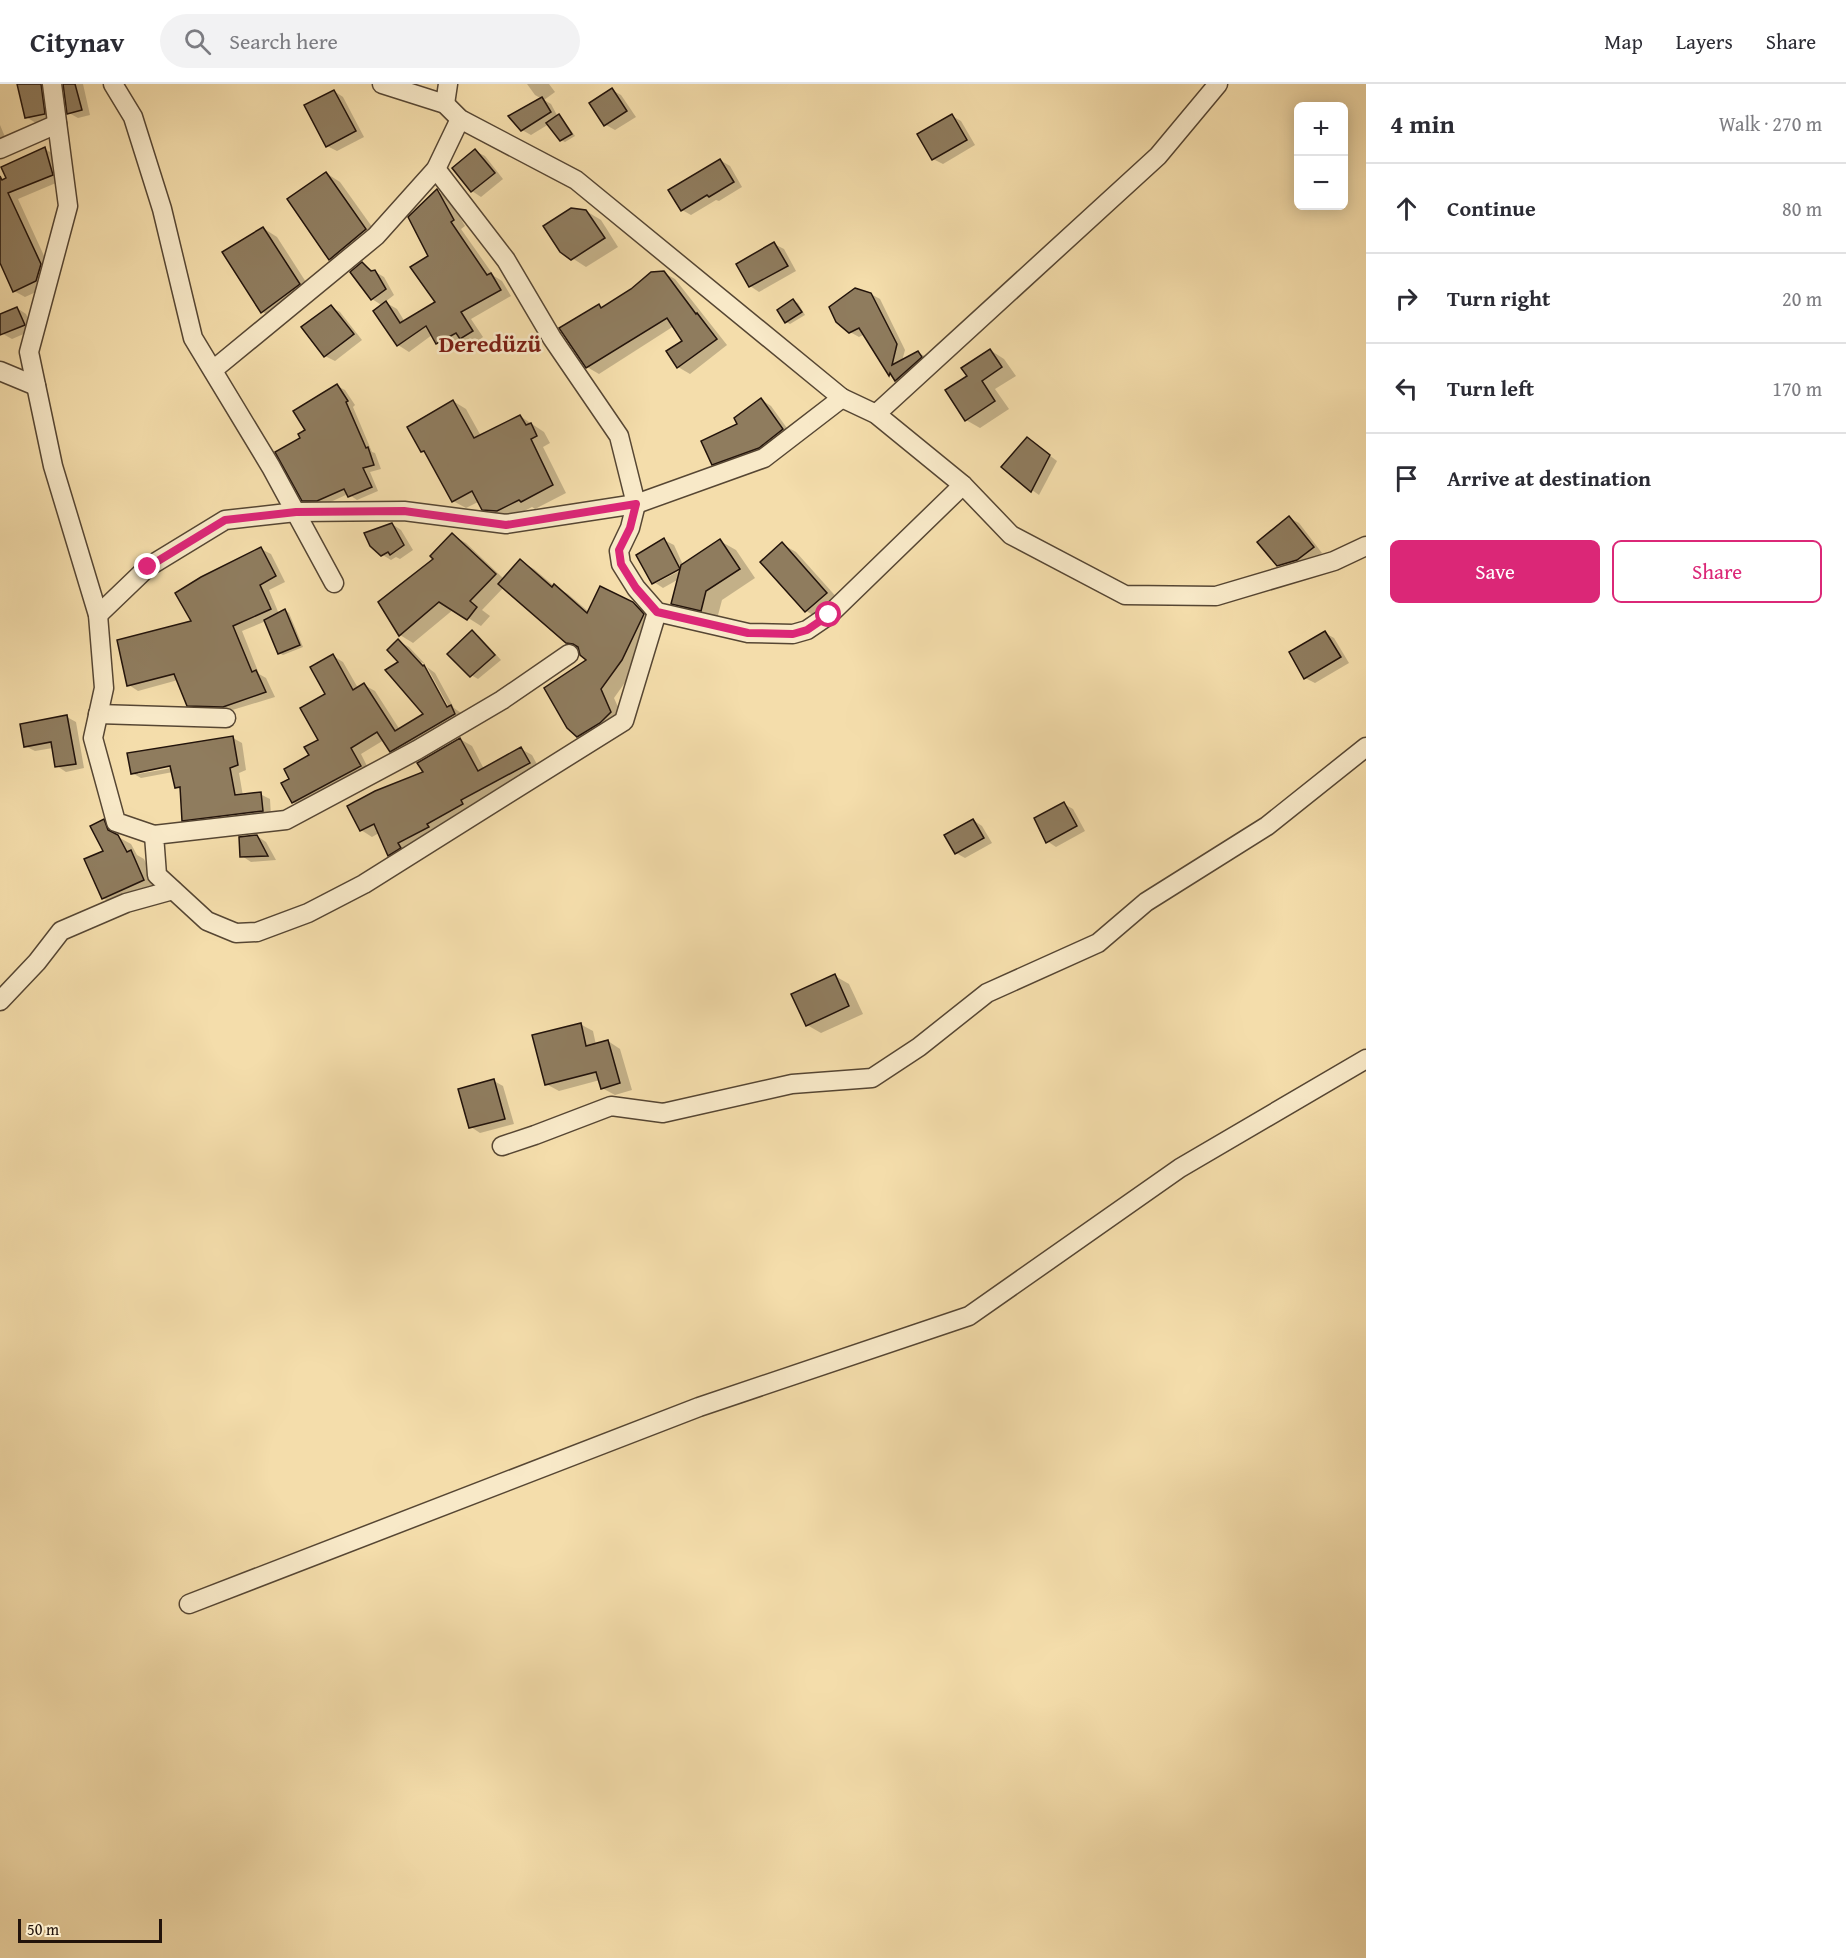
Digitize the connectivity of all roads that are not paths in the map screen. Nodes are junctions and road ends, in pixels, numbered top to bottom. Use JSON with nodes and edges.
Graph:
{"nodes":[{"id":1,"x":52,"y":84,"type":"edge"},
{"id":2,"x":113,"y":84,"type":"edge"},
{"id":3,"x":382,"y":84,"type":"edge"},
{"id":4,"x":448,"y":84,"type":"edge"},
{"id":5,"x":1218,"y":84,"type":"edge"},
{"id":6,"x":445,"y":104,"type":"junction"},
{"id":7,"x":460,"y":119,"type":"junction"},
{"id":8,"x":57,"y":124,"type":"junction"},
{"id":9,"x":0,"y":149,"type":"edge"},
{"id":10,"x":436,"y":169,"type":"junction"},
{"id":11,"x":213,"y":370,"type":"junction"},
{"id":12,"x":0,"y":371,"type":"edge"},
{"id":13,"x":36,"y":386,"type":"junction"},
{"id":14,"x":842,"y":398,"type":"junction"},
{"id":15,"x":876,"y":414,"type":"junction"},
{"id":16,"x":963,"y":485,"type":"junction"},
{"id":17,"x":636,"y":504,"type":"junction"},
{"id":18,"x":296,"y":512,"type":"junction"},
{"id":19,"x":1366,"y":546,"type":"edge"},
{"id":20,"x":334,"y":583,"type":"dead end"},
{"id":21,"x":657,"y":612,"type":"junction"},
{"id":22,"x":98,"y":615,"type":"junction"},
{"id":23,"x":569,"y":654,"type":"dead end"},
{"id":24,"x":98,"y":714,"type":"junction"},
{"id":25,"x":226,"y":718,"type":"dead end"},
{"id":26,"x":1366,"y":747,"type":"edge"},
{"id":27,"x":154,"y":835,"type":"junction"},
{"id":28,"x":173,"y":890,"type":"junction"},
{"id":29,"x":0,"y":1000,"type":"edge"},
{"id":30,"x":1366,"y":1059,"type":"edge"},
{"id":31,"x":502,"y":1146,"type":"dead end"},
{"id":32,"x":189,"y":1604,"type":"dead end"}],
"edges":[{"from":1,"to":8,"type":"street"},
{"from":2,"to":11,"type":"street"},
{"from":3,"to":6,"type":"street"},
{"from":4,"to":6,"type":"street"},
{"from":5,"to":15,"type":"street"},
{"from":6,"to":7,"type":"street"},
{"from":7,"to":10,"type":"street"},
{"from":7,"to":14,"type":"street"},
{"from":8,"to":9,"type":"street"},
{"from":8,"to":13,"type":"street"},
{"from":10,"to":11,"type":"street"},
{"from":10,"to":17,"type":"street"},
{"from":11,"to":18,"type":"street"},
{"from":12,"to":13,"type":"street"},
{"from":13,"to":22,"type":"street"},
{"from":14,"to":15,"type":"street"},
{"from":14,"to":17,"type":"street"},
{"from":15,"to":16,"type":"street"},
{"from":16,"to":19,"type":"street"},
{"from":16,"to":21,"type":"street"},
{"from":17,"to":18,"type":"street"},
{"from":17,"to":21,"type":"street"},
{"from":18,"to":20,"type":"street"},
{"from":18,"to":22,"type":"street"},
{"from":21,"to":28,"type":"street"},
{"from":22,"to":24,"type":"street"},
{"from":23,"to":27,"type":"street"},
{"from":24,"to":25,"type":"street"},
{"from":24,"to":27,"type":"street"},
{"from":26,"to":31,"type":"street"},
{"from":27,"to":28,"type":"street"},
{"from":28,"to":29,"type":"street"},
{"from":30,"to":32,"type":"street"}]}
